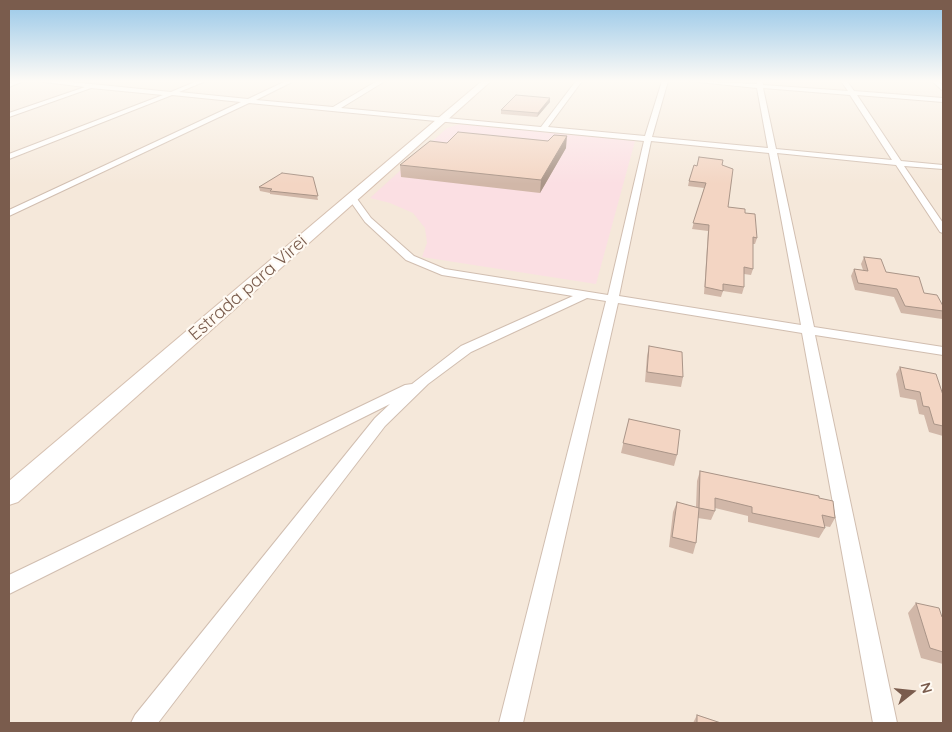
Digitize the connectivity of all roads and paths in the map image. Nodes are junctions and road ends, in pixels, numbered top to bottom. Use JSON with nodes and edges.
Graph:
{"nodes":[{"id":1,"x":117,"y":115,"type":"edge"},
{"id":2,"x":218,"y":115,"type":"edge"},
{"id":3,"x":401,"y":115,"type":"edge"},
{"id":4,"x":447,"y":115,"type":"edge"},
{"id":5,"x":553,"y":115,"type":"edge"},
{"id":6,"x":655,"y":115,"type":"edge"},
{"id":7,"x":765,"y":115,"type":"edge"},
{"id":8,"x":866,"y":115,"type":"edge"},
{"id":9,"x":443,"y":119,"type":"junction"},
{"id":10,"x":543,"y":129,"type":"junction"},
{"id":11,"x":648,"y":139,"type":"junction"},
{"id":12,"x":772,"y":150,"type":"junction"},
{"id":13,"x":9,"y":157,"type":"edge"},
{"id":14,"x":897,"y":162,"type":"junction"},
{"id":15,"x":943,"y":167,"type":"edge"},
{"id":16,"x":352,"y":198,"type":"junction"},
{"id":17,"x":9,"y":205,"type":"edge"},
{"id":18,"x":22,"y":207,"type":"junction"},
{"id":19,"x":9,"y":213,"type":"edge"},
{"id":20,"x":943,"y":230,"type":"edge"},
{"id":21,"x":585,"y":295,"type":"junction"},
{"id":22,"x":613,"y":299,"type":"junction"},
{"id":23,"x":809,"y":330,"type":"junction"},
{"id":24,"x":943,"y":351,"type":"edge"},
{"id":25,"x":423,"y":381,"type":"junction"},
{"id":26,"x":9,"y":495,"type":"edge"},
{"id":27,"x":9,"y":585,"type":"edge"},
{"id":28,"x":143,"y":723,"type":"edge"},
{"id":29,"x":511,"y":723,"type":"edge"},
{"id":30,"x":885,"y":723,"type":"edge"}],
"edges":[{"from":1,"to":13,"type":"street"},
{"from":2,"to":18,"type":"street"},
{"from":3,"to":9,"type":"street"},
{"from":4,"to":9,"type":"street","name":"Estrada para Virei"},
{"from":5,"to":10,"type":"street"},
{"from":6,"to":11,"type":"street"},
{"from":7,"to":12,"type":"street"},
{"from":8,"to":14,"type":"street"},
{"from":9,"to":10,"type":"street"},
{"from":9,"to":16,"type":"street","name":"Estrada para Virei"},
{"from":10,"to":11,"type":"street"},
{"from":11,"to":12,"type":"street"},
{"from":11,"to":22,"type":"street"},
{"from":12,"to":14,"type":"street"},
{"from":12,"to":23,"type":"street"},
{"from":14,"to":15,"type":"street"},
{"from":14,"to":20,"type":"street"},
{"from":16,"to":21,"type":"street"},
{"from":16,"to":26,"type":"street","name":"Estrada para Virei"},
{"from":17,"to":18,"type":"street"},
{"from":18,"to":19,"type":"street"},
{"from":21,"to":22,"type":"street"},
{"from":21,"to":25,"type":"street"},
{"from":22,"to":23,"type":"street"},
{"from":22,"to":29,"type":"street"},
{"from":23,"to":24,"type":"street"},
{"from":23,"to":30,"type":"street"},
{"from":25,"to":27,"type":"street"},
{"from":25,"to":28,"type":"street"}]}
